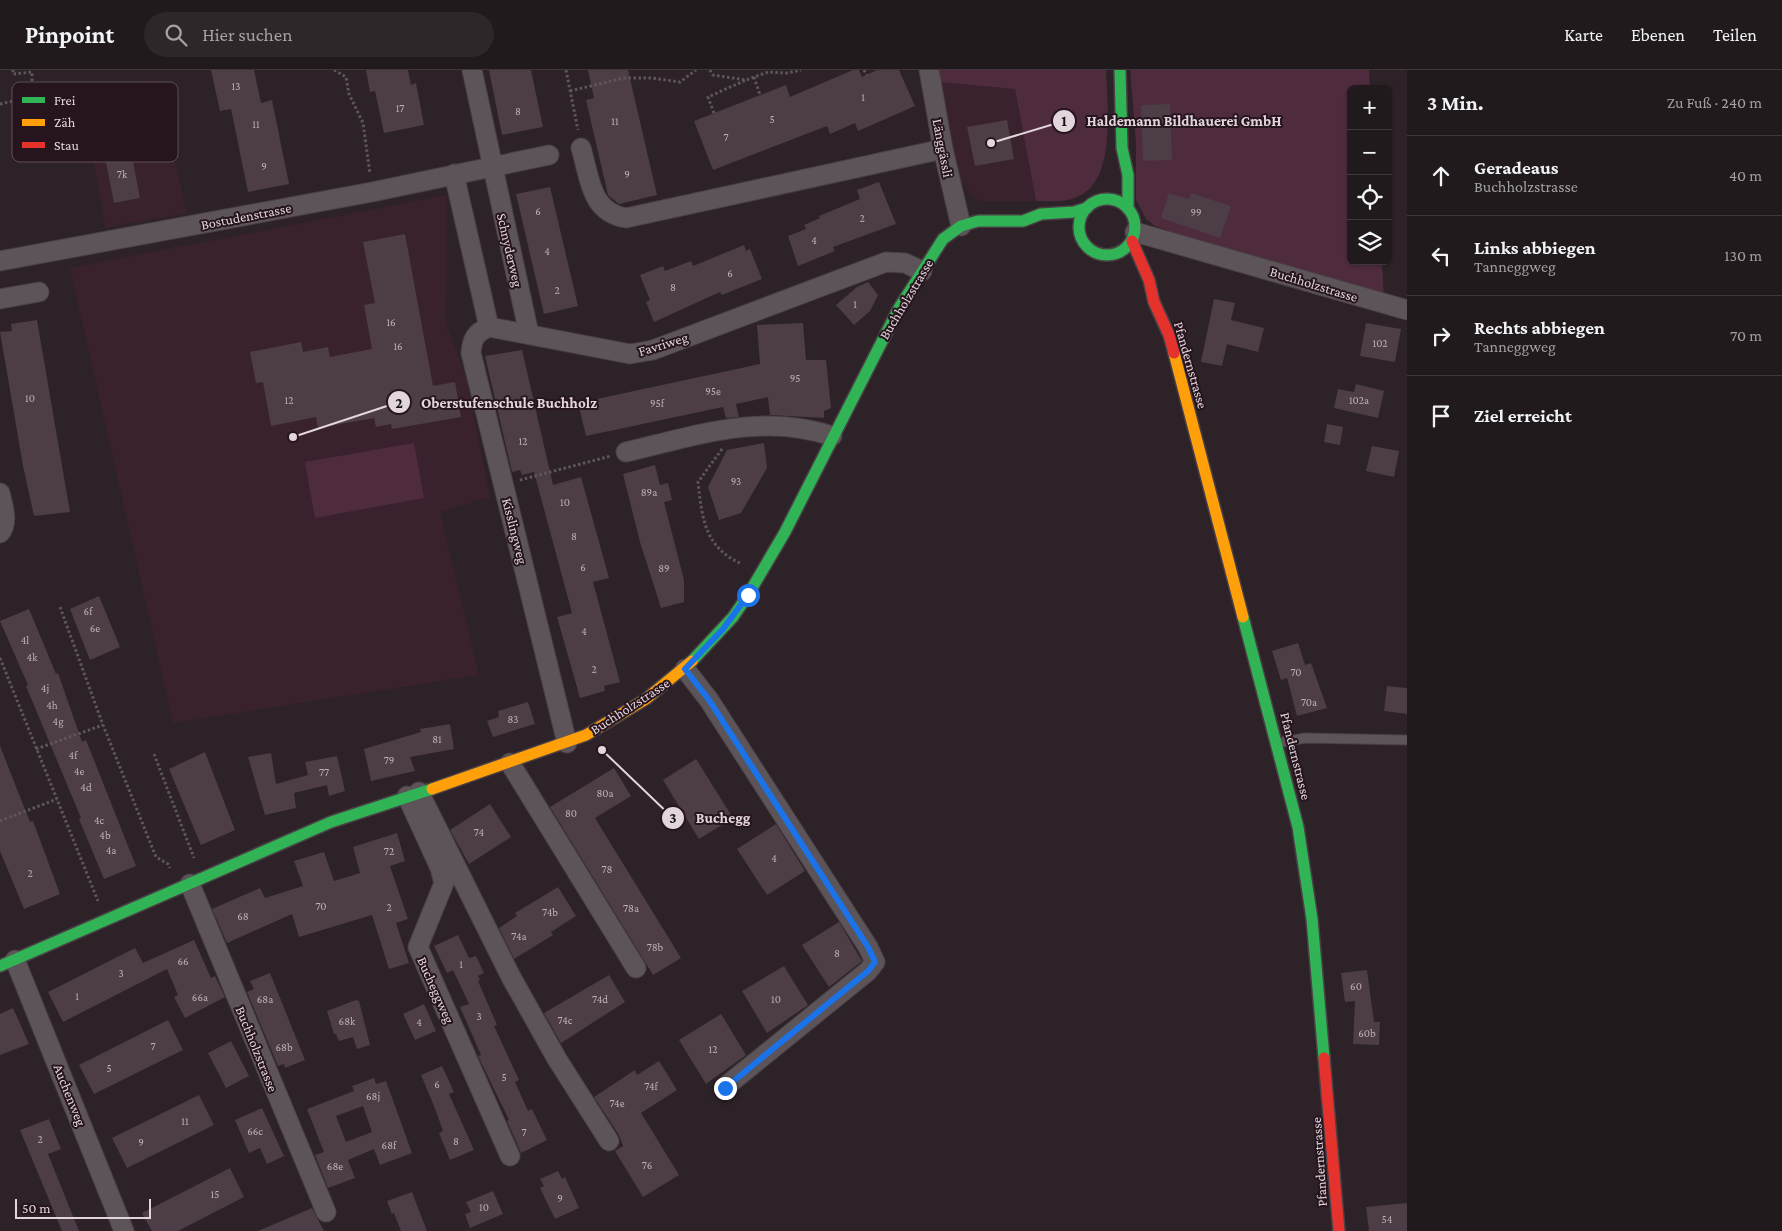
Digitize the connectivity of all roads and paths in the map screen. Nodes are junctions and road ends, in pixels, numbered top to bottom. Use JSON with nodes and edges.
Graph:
{"nodes":[{"id":1,"x":13,"y":70,"type":"edge"},
{"id":2,"x":334,"y":70,"type":"edge"},
{"id":3,"x":345,"y":70,"type":"edge"},
{"id":4,"x":472,"y":70,"type":"edge"},
{"id":5,"x":566,"y":70,"type":"edge"},
{"id":6,"x":696,"y":70,"type":"edge"},
{"id":7,"x":710,"y":70,"type":"edge"},
{"id":8,"x":802,"y":70,"type":"edge"},
{"id":9,"x":864,"y":70,"type":"edge"},
{"id":10,"x":929,"y":70,"type":"edge"},
{"id":11,"x":1120,"y":70,"type":"edge"},
{"id":12,"x":796,"y":71,"type":"edge"},
{"id":13,"x":867,"y":75,"type":"dead end"},
{"id":14,"x":346,"y":77,"type":"junction"},
{"id":15,"x":754,"y":78,"type":"junction"},
{"id":16,"x":746,"y":80,"type":"junction"},
{"id":17,"x":32,"y":82,"type":"edge"},
{"id":18,"x":570,"y":91,"type":"junction"},
{"id":19,"x":760,"y":95,"type":"dead end"},
{"id":20,"x":714,"y":112,"type":"dead end"},
{"id":21,"x":581,"y":148,"type":"joint"},
{"id":22,"x":1122,"y":148,"type":"junction"},
{"id":23,"x":943,"y":149,"type":"junction"},
{"id":24,"x":549,"y":155,"type":"dead end"},
{"id":25,"x":491,"y":166,"type":"junction"},
{"id":26,"x":1112,"y":169,"type":"dead end"},
{"id":27,"x":454,"y":174,"type":"junction"},
{"id":28,"x":1106,"y":186,"type":"dead end"},
{"id":29,"x":372,"y":192,"type":"junction"},
{"id":30,"x":1091,"y":205,"type":"junction"},
{"id":31,"x":1128,"y":208,"type":"junction"},
{"id":32,"x":1023,"y":221,"type":"junction"},
{"id":33,"x":961,"y":226,"type":"junction"},
{"id":34,"x":1040,"y":228,"type":"dead end"},
{"id":35,"x":1068,"y":233,"type":"dead end"},
{"id":36,"x":1133,"y":236,"type":"junction"},
{"id":37,"x":1083,"y":241,"type":"junction"},
{"id":38,"x":1106,"y":255,"type":"junction"},
{"id":39,"x":0,"y":262,"type":"edge"},
{"id":40,"x":1119,"y":266,"type":"dead end"},
{"id":41,"x":922,"y":270,"type":"junction"},
{"id":42,"x":1138,"y":287,"type":"dead end"},
{"id":43,"x":39,"y":292,"type":"dead end"},
{"id":44,"x":0,"y":299,"type":"edge"},
{"id":45,"x":1154,"y":302,"type":"junction"},
{"id":46,"x":1407,"y":310,"type":"edge"},
{"id":47,"x":489,"y":327,"type":"junction"},
{"id":48,"x":529,"y":334,"type":"junction"},
{"id":49,"x":832,"y":436,"type":"junction"},
{"id":50,"x":723,"y":447,"type":"dead end"},
{"id":51,"x":626,"y":452,"type":"joint"},
{"id":52,"x":504,"y":485,"type":"junction"},
{"id":53,"x":0,"y":493,"type":"edge"},
{"id":54,"x":0,"y":533,"type":"edge"},
{"id":55,"x":762,"y":573,"type":"junction"},
{"id":56,"x":60,"y":607,"type":"dead end"},
{"id":57,"x":0,"y":658,"type":"edge"},
{"id":58,"x":685,"y":669,"type":"junction"},
{"id":59,"x":103,"y":725,"type":"junction"},
{"id":60,"x":1407,"y":740,"type":"edge"},
{"id":61,"x":567,"y":743,"type":"junction"},
{"id":62,"x":1277,"y":743,"type":"junction"},
{"id":63,"x":36,"y":749,"type":"junction"},
{"id":64,"x":154,"y":754,"type":"dead end"},
{"id":65,"x":510,"y":763,"type":"junction"},
{"id":66,"x":413,"y":794,"type":"junction"},
{"id":67,"x":57,"y":800,"type":"junction"},
{"id":68,"x":0,"y":821,"type":"edge"},
{"id":69,"x":191,"y":884,"type":"junction"},
{"id":70,"x":105,"y":920,"type":"junction"},
{"id":71,"x":4,"y":964,"type":"edge"},
{"id":72,"x":636,"y":968,"type":"dead end"},
{"id":73,"x":725,"y":1088,"type":"dead end"},
{"id":74,"x":609,"y":1141,"type":"dead end"},
{"id":75,"x":510,"y":1156,"type":"dead end"},
{"id":76,"x":326,"y":1212,"type":"dead end"},
{"id":77,"x":124,"y":1231,"type":"edge"},
{"id":78,"x":1339,"y":1231,"type":"edge"}],
"edges":[{"from":1,"to":17,"type":"path"},
{"from":2,"to":14,"type":"path"},
{"from":3,"to":14,"type":"path"},
{"from":4,"to":25,"type":"street","name":"Schnyderweg"},
{"from":5,"to":18,"type":"path"},
{"from":6,"to":18,"type":"path"},
{"from":7,"to":16,"type":"path"},
{"from":8,"to":12,"type":"path"},
{"from":9,"to":13,"type":"path"},
{"from":10,"to":23,"type":"street","name":"Länggässli"},
{"from":11,"to":22,"type":"main road"},
{"from":12,"to":15,"type":"path"},
{"from":14,"to":29,"type":"path"},
{"from":15,"to":16,"type":"path"},
{"from":15,"to":19,"type":"path"},
{"from":16,"to":20,"type":"path"},
{"from":18,"to":21,"type":"path"},
{"from":21,"to":23,"type":"street"},
{"from":22,"to":26,"type":"main road"},
{"from":22,"to":31,"type":"main road"},
{"from":23,"to":33,"type":"street","name":"Länggässli"},
{"from":24,"to":25,"type":"street"},
{"from":25,"to":27,"type":"street","name":"Bostudenstrasse"},
{"from":25,"to":48,"type":"street","name":"Schnyderweg"},
{"from":27,"to":29,"type":"street","name":"Bostudenstrasse"},
{"from":27,"to":47,"type":"street"},
{"from":28,"to":30,"type":"main road"},
{"from":29,"to":39,"type":"street","name":"Bostudenstrasse"},
{"from":30,"to":31,"type":"main road"},
{"from":30,"to":32,"type":"main road","name":"Buchholzstrasse"},
{"from":30,"to":37,"type":"main road"},
{"from":31,"to":36,"type":"main road"},
{"from":32,"to":33,"type":"main road","name":"Buchholzstrasse"},
{"from":32,"to":34,"type":"main road","name":"Buchholzstrasse"},
{"from":33,"to":41,"type":"main road","name":"Buchholzstrasse"},
{"from":35,"to":37,"type":"main road"},
{"from":36,"to":38,"type":"main road"},
{"from":36,"to":45,"type":"main road","name":"Pfandernstrasse"},
{"from":36,"to":46,"type":"street","name":"Buchholzstrasse"},
{"from":37,"to":38,"type":"main road"},
{"from":38,"to":40,"type":"main road"},
{"from":41,"to":48,"type":"street","name":"Favriweg"},
{"from":41,"to":49,"type":"main road","name":"Buchholzstrasse"},
{"from":42,"to":45,"type":"main road","name":"Pfandernstrasse"},
{"from":43,"to":44,"type":"street"},
{"from":45,"to":62,"type":"main road","name":"Pfandernstrasse"},
{"from":47,"to":48,"type":"street","name":"Favriweg"},
{"from":47,"to":52,"type":"street","name":"Kisslingweg"},
{"from":49,"to":51,"type":"street"},
{"from":49,"to":55,"type":"main road","name":"Buchholzstrasse"},
{"from":50,"to":55,"type":"path"},
{"from":51,"to":52,"type":"path"},
{"from":52,"to":61,"type":"street","name":"Kisslingweg"},
{"from":53,"to":54,"type":"street"},
{"from":55,"to":58,"type":"main road","name":"Buchholzstrasse"},
{"from":56,"to":59,"type":"path"},
{"from":57,"to":63,"type":"path"},
{"from":58,"to":61,"type":"main road","name":"Buchholzstrasse"},
{"from":58,"to":73,"type":"street"},
{"from":59,"to":63,"type":"path"},
{"from":59,"to":69,"type":"path"},
{"from":60,"to":62,"type":"lane"},
{"from":61,"to":65,"type":"main road","name":"Buchholzstrasse"},
{"from":62,"to":78,"type":"main road","name":"Pfandernstrasse"},
{"from":63,"to":67,"type":"path"},
{"from":64,"to":69,"type":"path"},
{"from":65,"to":66,"type":"main road","name":"Buchholzstrasse"},
{"from":65,"to":72,"type":"street"},
{"from":66,"to":69,"type":"main road","name":"Buchholzstrasse"},
{"from":66,"to":74,"type":"street"},
{"from":66,"to":75,"type":"street","name":"Bucheggweg"},
{"from":67,"to":68,"type":"path"},
{"from":67,"to":70,"type":"path"},
{"from":69,"to":70,"type":"main road","name":"Buchholzstrasse"},
{"from":69,"to":76,"type":"street","name":"Buchholzstrasse"},
{"from":70,"to":71,"type":"main road","name":"Buchholzstrasse"},
{"from":71,"to":77,"type":"street","name":"Auchenweg"}]}
